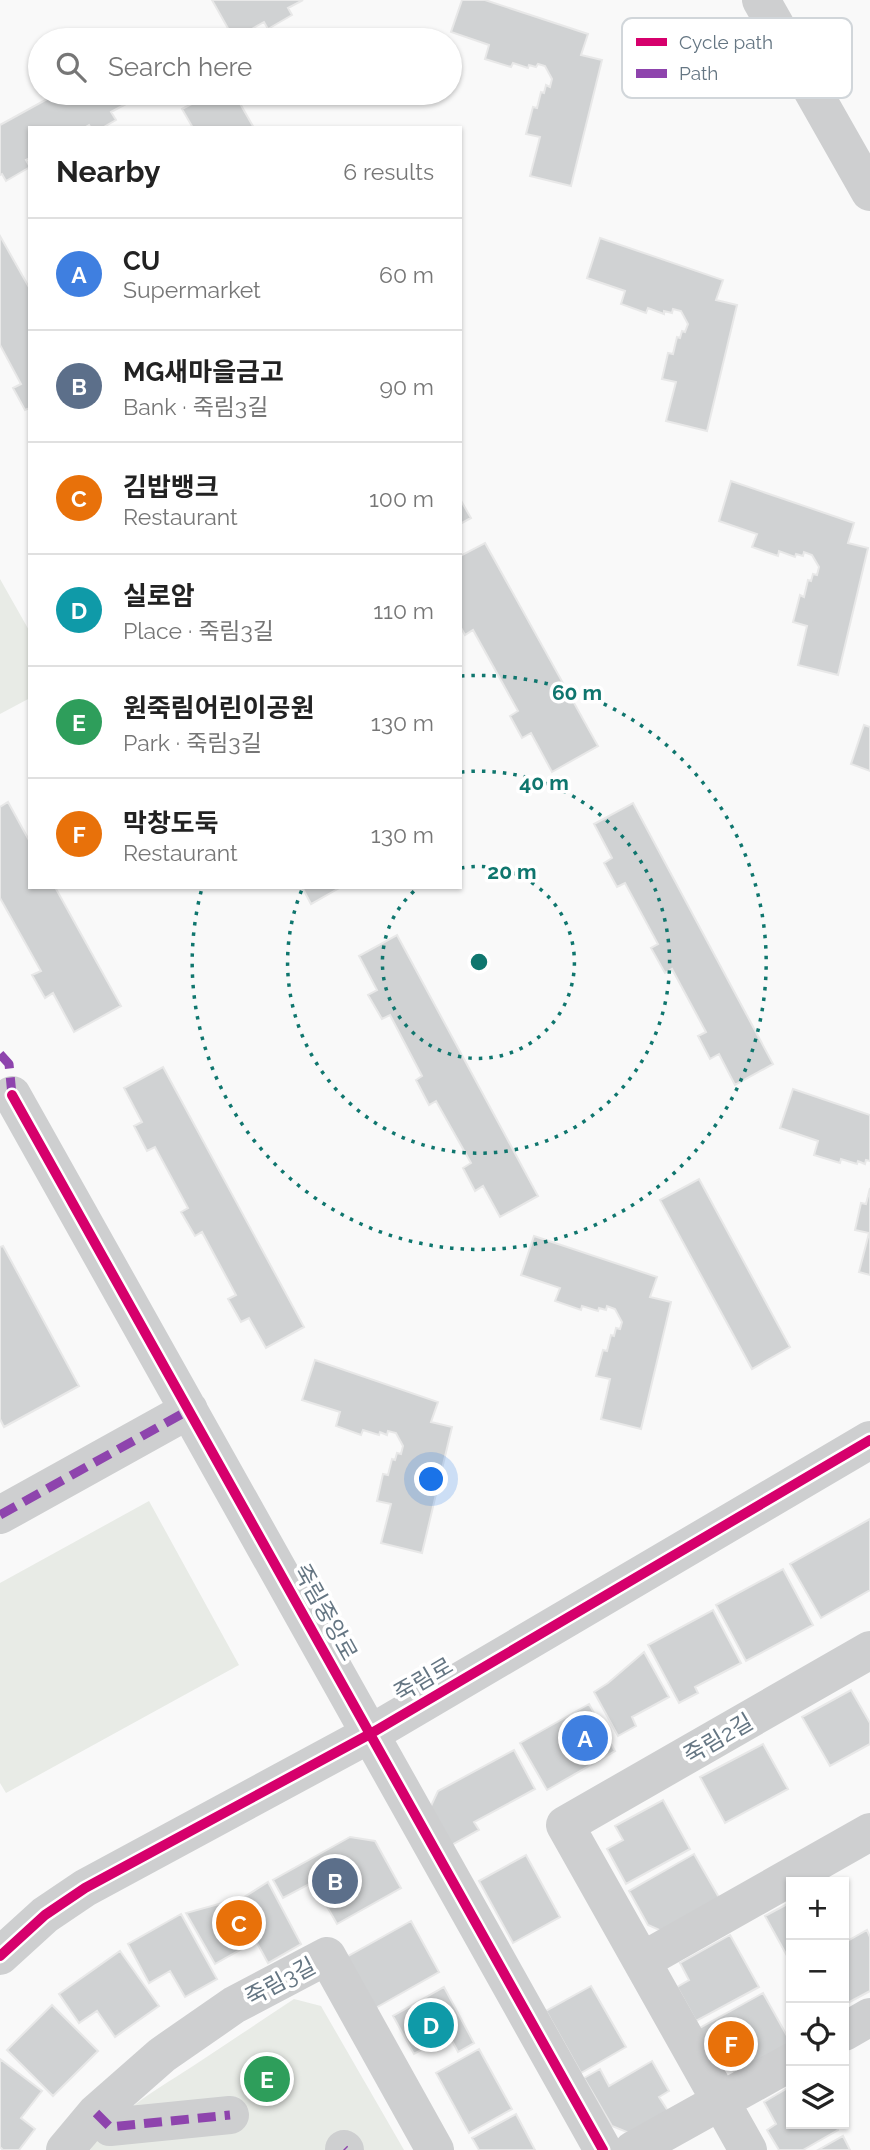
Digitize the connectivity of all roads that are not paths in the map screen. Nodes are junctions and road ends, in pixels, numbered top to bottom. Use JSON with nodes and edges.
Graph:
{"nodes":[{"id":1,"x":761,"y":0,"type":"edge"},
{"id":2,"x":771,"y":18,"type":"edge"},
{"id":3,"x":817,"y":98,"type":"edge"},
{"id":4,"x":870,"y":192,"type":"edge"},
{"id":5,"x":12,"y":1095,"type":"dead end"},
{"id":6,"x":189,"y":1410,"type":"junction"},
{"id":7,"x":870,"y":1440,"type":"edge"},
{"id":8,"x":0,"y":1515,"type":"edge"},
{"id":9,"x":870,"y":1650,"type":"edge"},
{"id":10,"x":370,"y":1734,"type":"junction"},
{"id":11,"x":870,"y":1832,"type":"edge"},
{"id":12,"x":0,"y":1956,"type":"edge"},
{"id":13,"x":642,"y":1961,"type":"junction"},
{"id":14,"x":870,"y":2017,"type":"edge"},
{"id":15,"x":849,"y":2029,"type":"edge"},
{"id":16,"x":786,"y":2065,"type":"edge"},
{"id":17,"x":721,"y":2102,"type":"junction"},
{"id":18,"x":96,"y":2113,"type":"junction"},
{"id":19,"x":230,"y":2115,"type":"dead end"},
{"id":20,"x":65,"y":2150,"type":"edge"},
{"id":21,"x":435,"y":2150,"type":"edge"},
{"id":22,"x":603,"y":2150,"type":"edge"},
{"id":23,"x":632,"y":2150,"type":"edge"},
{"id":24,"x":748,"y":2150,"type":"edge"}],
"edges":[{"from":1,"to":2,"type":"street"},
{"from":3,"to":4,"type":"street"},
{"from":5,"to":6,"type":"street","name":"죽림중앙로"},
{"from":6,"to":8,"type":"street"},
{"from":6,"to":10,"type":"street","name":"죽림중앙로"},
{"from":7,"to":10,"type":"street","name":"죽림로"},
{"from":9,"to":13,"type":"street","name":"죽림2길"},
{"from":10,"to":12,"type":"street","name":"죽림로"},
{"from":10,"to":22,"type":"street","name":"죽림중앙로"},
{"from":11,"to":13,"type":"street"},
{"from":13,"to":17,"type":"street"},
{"from":14,"to":15,"type":"street"},
{"from":16,"to":17,"type":"street"},
{"from":17,"to":23,"type":"street"},
{"from":17,"to":24,"type":"street"},
{"from":18,"to":19,"type":"street"},
{"from":18,"to":20,"type":"street","name":"죽림3길"},
{"from":18,"to":21,"type":"street","name":"죽림3길"}]}
